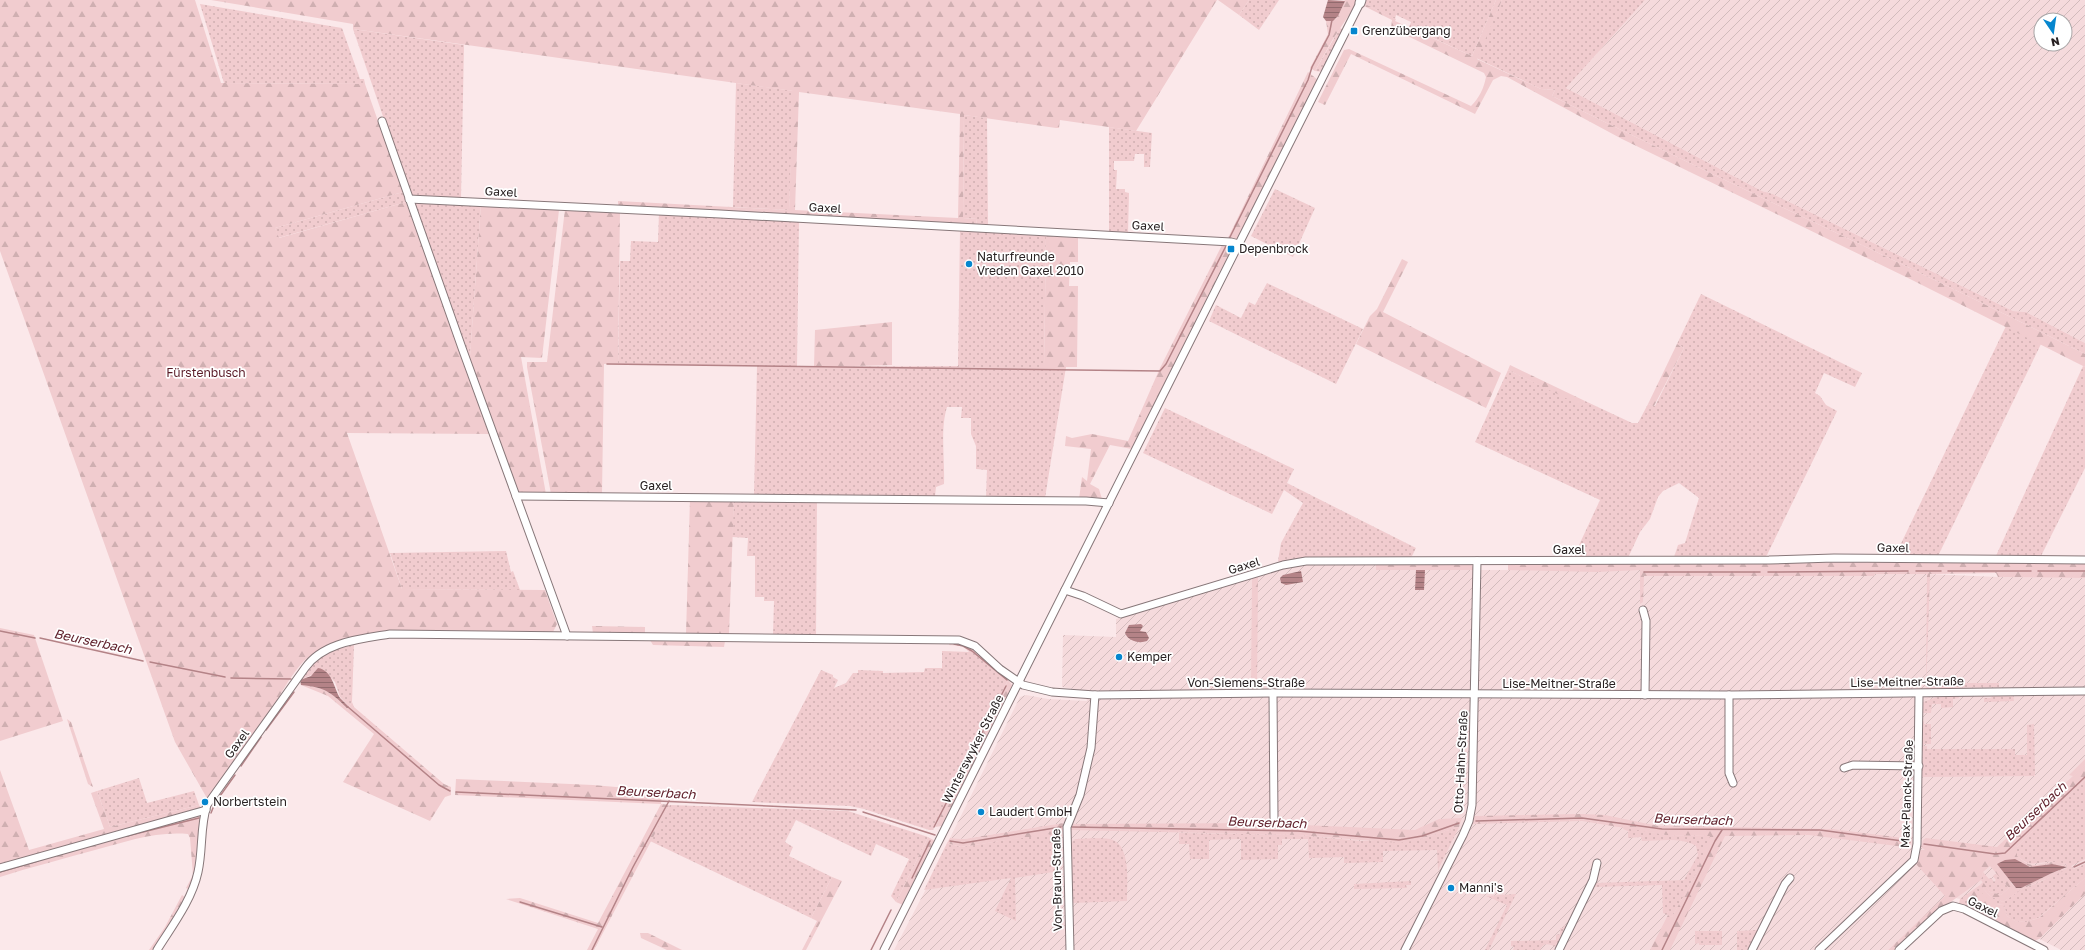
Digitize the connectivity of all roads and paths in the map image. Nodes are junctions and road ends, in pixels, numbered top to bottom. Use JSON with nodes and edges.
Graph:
{"nodes":[{"id":1,"x":1361,"y":2,"type":"edge"},
{"id":2,"x":382,"y":121,"type":"dead end"},
{"id":3,"x":409,"y":199,"type":"junction"},
{"id":4,"x":1239,"y":244,"type":"junction"},
{"id":5,"x":516,"y":496,"type":"junction"},
{"id":6,"x":1109,"y":503,"type":"junction"},
{"id":7,"x":2085,"y":560,"type":"edge"},
{"id":8,"x":1477,"y":561,"type":"junction"},
{"id":9,"x":1066,"y":590,"type":"junction"},
{"id":10,"x":1643,"y":610,"type":"dead end"},
{"id":11,"x":567,"y":636,"type":"junction"},
{"id":12,"x":1019,"y":682,"type":"junction"},
{"id":13,"x":2085,"y":691,"type":"edge"},
{"id":14,"x":1273,"y":693,"type":"junction"},
{"id":15,"x":1919,"y":694,"type":"junction"},
{"id":16,"x":1096,"y":695,"type":"junction"},
{"id":17,"x":1474,"y":695,"type":"junction"},
{"id":18,"x":1645,"y":695,"type":"junction"},
{"id":19,"x":1729,"y":695,"type":"junction"},
{"id":20,"x":1919,"y":766,"type":"junction"},
{"id":21,"x":1844,"y":768,"type":"dead end"},
{"id":22,"x":1733,"y":783,"type":"dead end"},
{"id":23,"x":206,"y":810,"type":"junction"},
{"id":24,"x":1274,"y":818,"type":"dead end"},
{"id":25,"x":1598,"y":863,"type":"dead end"},
{"id":26,"x":0,"y":868,"type":"edge"},
{"id":27,"x":1790,"y":878,"type":"dead end"},
{"id":28,"x":157,"y":950,"type":"edge"},
{"id":29,"x":884,"y":950,"type":"edge"},
{"id":30,"x":1070,"y":950,"type":"edge"},
{"id":31,"x":1405,"y":950,"type":"edge"},
{"id":32,"x":1559,"y":950,"type":"edge"},
{"id":33,"x":1752,"y":950,"type":"edge"},
{"id":34,"x":1819,"y":950,"type":"edge"},
{"id":35,"x":1899,"y":950,"type":"edge"},
{"id":36,"x":2044,"y":950,"type":"edge"}],
"edges":[{"from":1,"to":4,"type":"street","name":"Winterswyker Straße"},
{"from":2,"to":3,"type":"street"},
{"from":3,"to":4,"type":"street","name":"Gaxel"},
{"from":3,"to":5,"type":"street"},
{"from":4,"to":6,"type":"street","name":"Winterswyker Straße"},
{"from":5,"to":6,"type":"street","name":"Gaxel"},
{"from":5,"to":11,"type":"street"},
{"from":6,"to":9,"type":"street","name":"Winterswyker Straße"},
{"from":7,"to":8,"type":"street","name":"Gaxel"},
{"from":8,"to":9,"type":"street","name":"Gaxel"},
{"from":8,"to":17,"type":"street","name":"Otto-Hahn-Straße"},
{"from":9,"to":12,"type":"street","name":"Winterswyker Straße"},
{"from":10,"to":18,"type":"street"},
{"from":11,"to":12,"type":"street","name":"Von-Siemens-Straße"},
{"from":11,"to":23,"type":"street","name":"Gaxel"},
{"from":12,"to":16,"type":"street","name":"Von-Siemens-Straße"},
{"from":12,"to":29,"type":"street","name":"Winterswyker Straße"},
{"from":13,"to":15,"type":"street","name":"Lise-Meitner-Straße"},
{"from":14,"to":16,"type":"street","name":"Von-Siemens-Straße"},
{"from":14,"to":17,"type":"street","name":"Von-Siemens-Straße"},
{"from":14,"to":24,"type":"street"},
{"from":15,"to":19,"type":"street","name":"Lise-Meitner-Straße"},
{"from":15,"to":20,"type":"street","name":"Max-Planck-Straße"},
{"from":16,"to":30,"type":"street","name":"Von-Braun-Straße"},
{"from":17,"to":18,"type":"street","name":"Lise-Meitner-Straße"},
{"from":17,"to":31,"type":"street","name":"Otto-Hahn-Straße"},
{"from":18,"to":19,"type":"street","name":"Lise-Meitner-Straße"},
{"from":19,"to":22,"type":"street"},
{"from":20,"to":21,"type":"street"},
{"from":20,"to":34,"type":"street","name":"Max-Planck-Straße"},
{"from":23,"to":26,"type":"street"},
{"from":23,"to":28,"type":"street","name":"Gaxel"},
{"from":25,"to":32,"type":"street"},
{"from":27,"to":33,"type":"street"},
{"from":35,"to":36,"type":"street","name":"Gaxel"}]}
